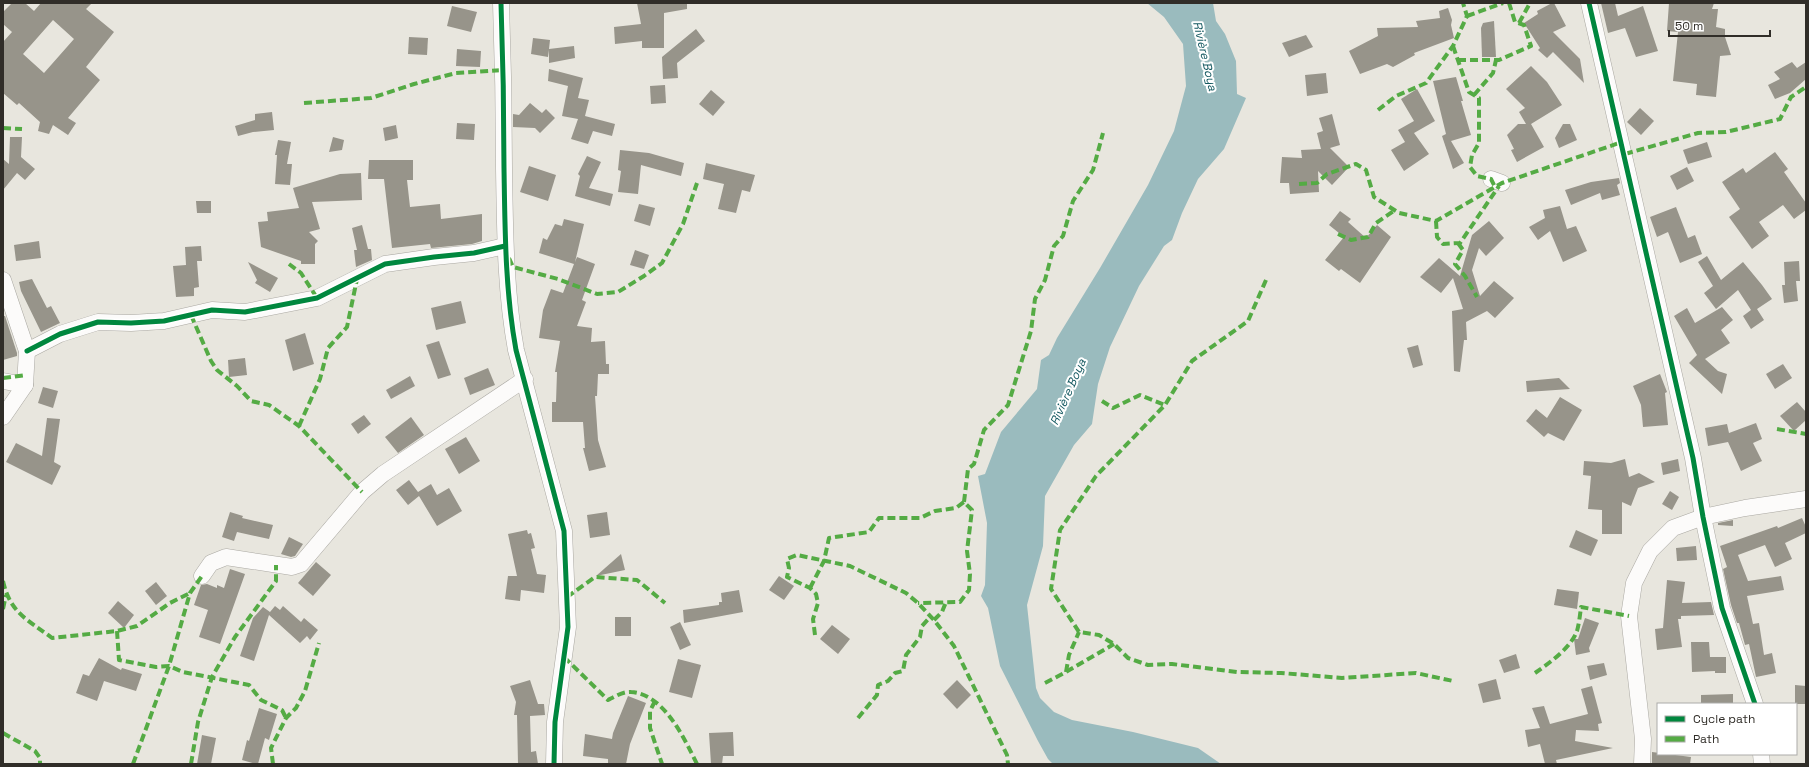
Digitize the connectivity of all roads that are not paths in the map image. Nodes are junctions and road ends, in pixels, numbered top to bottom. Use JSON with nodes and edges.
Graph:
{"nodes":[{"id":1,"x":501,"y":3,"type":"edge"},
{"id":2,"x":1589,"y":3,"type":"edge"},
{"id":3,"x":505,"y":246,"type":"junction"},
{"id":4,"x":3,"y":280,"type":"edge"},
{"id":5,"x":27,"y":351,"type":"junction"},
{"id":6,"x":525,"y":379,"type":"junction"},
{"id":7,"x":3,"y":381,"type":"edge"},
{"id":8,"x":25,"y":385,"type":"junction"},
{"id":9,"x":3,"y":417,"type":"edge"},
{"id":10,"x":1806,"y":499,"type":"edge"},
{"id":11,"x":1702,"y":517,"type":"junction"},
{"id":12,"x":202,"y":576,"type":"dead end"},
{"id":13,"x":1755,"y":703,"type":"edge"},
{"id":14,"x":554,"y":764,"type":"edge"},
{"id":15,"x":1642,"y":764,"type":"edge"}],
"edges":[{"from":1,"to":3,"type":"street"},
{"from":2,"to":11,"type":"street"},
{"from":3,"to":5,"type":"street"},
{"from":3,"to":6,"type":"street"},
{"from":4,"to":5,"type":"street"},
{"from":5,"to":8,"type":"street"},
{"from":6,"to":12,"type":"street"},
{"from":6,"to":14,"type":"street"},
{"from":7,"to":8,"type":"street"},
{"from":8,"to":9,"type":"street"},
{"from":10,"to":11,"type":"street"},
{"from":11,"to":13,"type":"street"},
{"from":11,"to":15,"type":"street"}]}
